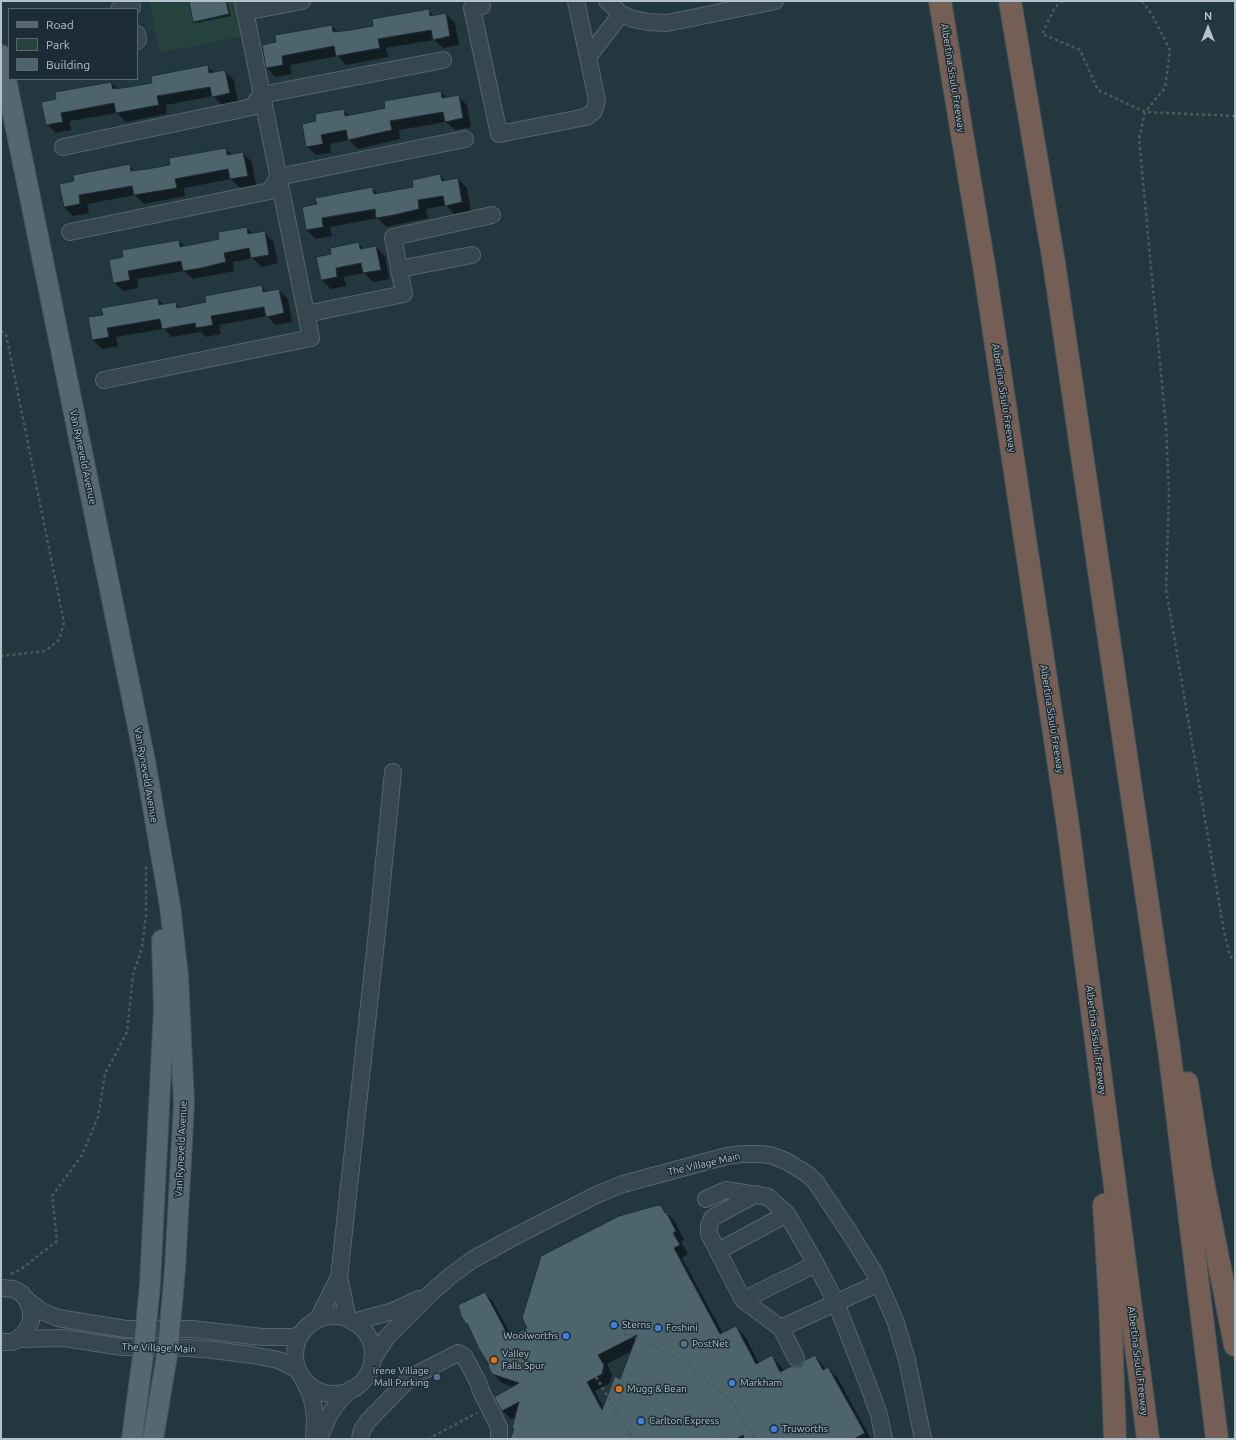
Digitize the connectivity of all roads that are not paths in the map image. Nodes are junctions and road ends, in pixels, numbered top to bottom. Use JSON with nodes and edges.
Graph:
{"nodes":[{"id":1,"x":302,"y":1,"type":"edge"},
{"id":2,"x":482,"y":1,"type":"edge"},
{"id":3,"x":576,"y":1,"type":"edge"},
{"id":4,"x":607,"y":1,"type":"edge"},
{"id":5,"x":775,"y":1,"type":"edge"},
{"id":6,"x":940,"y":1,"type":"edge"},
{"id":7,"x":1010,"y":1,"type":"edge"},
{"id":8,"x":244,"y":7,"type":"edge"},
{"id":9,"x":621,"y":14,"type":"junction"},
{"id":10,"x":1,"y":55,"type":"edge"},
{"id":11,"x":588,"y":57,"type":"junction"},
{"id":12,"x":443,"y":60,"type":"dead end"},
{"id":13,"x":261,"y":95,"type":"junction"},
{"id":14,"x":465,"y":139,"type":"dead end"},
{"id":15,"x":62,"y":146,"type":"dead end"},
{"id":16,"x":278,"y":177,"type":"junction"},
{"id":17,"x":492,"y":215,"type":"dead end"},
{"id":18,"x":70,"y":232,"type":"dead end"},
{"id":19,"x":472,"y":255,"type":"dead end"},
{"id":20,"x":399,"y":269,"type":"junction"},
{"id":21,"x":306,"y":314,"type":"junction"},
{"id":22,"x":104,"y":380,"type":"dead end"},
{"id":23,"x":1089,"y":499,"type":"junction"},
{"id":24,"x":393,"y":772,"type":"dead end"},
{"id":25,"x":154,"y":863,"type":"junction"},
{"id":26,"x":1091,"y":998,"type":"junction"},
{"id":27,"x":756,"y":1194,"type":"junction"},
{"id":28,"x":706,"y":1199,"type":"dead end"},
{"id":29,"x":787,"y":1214,"type":"junction"},
{"id":30,"x":718,"y":1251,"type":"junction"},
{"id":31,"x":816,"y":1264,"type":"junction"},
{"id":32,"x":339,"y":1277,"type":"junction"},
{"id":33,"x":4,"y":1281,"type":"edge"},
{"id":34,"x":879,"y":1283,"type":"junction"},
{"id":35,"x":430,"y":1294,"type":"junction"},
{"id":36,"x":27,"y":1300,"type":"junction"},
{"id":37,"x":743,"y":1300,"type":"junction"},
{"id":38,"x":836,"y":1303,"type":"junction"},
{"id":39,"x":318,"y":1319,"type":"junction"},
{"id":40,"x":351,"y":1320,"type":"junction"},
{"id":41,"x":781,"y":1328,"type":"junction"},
{"id":42,"x":300,"y":1335,"type":"junction"},
{"id":43,"x":18,"y":1339,"type":"junction"},
{"id":44,"x":145,"y":1339,"type":"junction"},
{"id":45,"x":169,"y":1339,"type":"junction"},
{"id":46,"x":1,"y":1342,"type":"edge"},
{"id":47,"x":1235,"y":1345,"type":"edge"},
{"id":48,"x":796,"y":1358,"type":"dead end"},
{"id":49,"x":372,"y":1360,"type":"junction"},
{"id":50,"x":300,"y":1374,"type":"junction"},
{"id":51,"x":351,"y":1389,"type":"junction"},
{"id":52,"x":132,"y":1439,"type":"edge"},
{"id":53,"x":154,"y":1439,"type":"edge"},
{"id":54,"x":314,"y":1439,"type":"edge"},
{"id":55,"x":319,"y":1439,"type":"edge"},
{"id":56,"x":360,"y":1439,"type":"edge"},
{"id":57,"x":499,"y":1439,"type":"edge"},
{"id":58,"x":884,"y":1439,"type":"edge"},
{"id":59,"x":923,"y":1439,"type":"edge"},
{"id":60,"x":1116,"y":1439,"type":"edge"},
{"id":61,"x":1148,"y":1439,"type":"edge"},
{"id":62,"x":1217,"y":1439,"type":"edge"}],
"edges":[{"from":1,"to":8,"type":"street"},
{"from":2,"to":11,"type":"street"},
{"from":3,"to":11,"type":"street"},
{"from":4,"to":9,"type":"street"},
{"from":5,"to":9,"type":"street"},
{"from":6,"to":26,"type":"highway","name":"Albertina Sisulu Freeway"},
{"from":7,"to":23,"type":"highway"},
{"from":8,"to":13,"type":"street"},
{"from":9,"to":11,"type":"street"},
{"from":10,"to":25,"type":"main road","name":"Van Ryneveld Avenue"},
{"from":12,"to":13,"type":"street"},
{"from":13,"to":15,"type":"street"},
{"from":13,"to":16,"type":"street"},
{"from":14,"to":16,"type":"street"},
{"from":16,"to":18,"type":"street"},
{"from":16,"to":21,"type":"street"},
{"from":17,"to":20,"type":"street"},
{"from":19,"to":20,"type":"street"},
{"from":20,"to":21,"type":"street"},
{"from":21,"to":22,"type":"street"},
{"from":23,"to":47,"type":"highway"},
{"from":23,"to":62,"type":"highway"},
{"from":24,"to":32,"type":"street"},
{"from":25,"to":44,"type":"main road","name":"Van Ryneveld Avenue"},
{"from":25,"to":45,"type":"main road","name":"Van Ryneveld Avenue"},
{"from":26,"to":60,"type":"highway"},
{"from":26,"to":61,"type":"highway","name":"Albertina Sisulu Freeway"},
{"from":27,"to":28,"type":"street"},
{"from":27,"to":29,"type":"street"},
{"from":27,"to":30,"type":"street"},
{"from":29,"to":30,"type":"street"},
{"from":29,"to":31,"type":"street"},
{"from":30,"to":37,"type":"street"},
{"from":31,"to":37,"type":"street"},
{"from":31,"to":38,"type":"street"},
{"from":32,"to":39,"type":"street"},
{"from":32,"to":40,"type":"street"},
{"from":33,"to":36,"type":"street","name":"The Village Main"},
{"from":34,"to":35,"type":"street","name":"The Village Main"},
{"from":34,"to":38,"type":"street"},
{"from":34,"to":59,"type":"street","name":"The Village Main"},
{"from":35,"to":40,"type":"street","name":"The Village Main"},
{"from":35,"to":49,"type":"street","name":"The Village Main"},
{"from":36,"to":43,"type":"street"},
{"from":36,"to":44,"type":"street","name":"The Village Main"},
{"from":37,"to":41,"type":"street"},
{"from":38,"to":41,"type":"street"},
{"from":38,"to":58,"type":"street"},
{"from":39,"to":40,"type":"street","name":"The Village Main"},
{"from":39,"to":42,"type":"street"},
{"from":40,"to":49,"type":"street","name":"The Village Main"},
{"from":41,"to":48,"type":"street"},
{"from":42,"to":45,"type":"street","name":"The Village Main"},
{"from":42,"to":50,"type":"street"},
{"from":43,"to":44,"type":"street","name":"The Village Main"},
{"from":43,"to":46,"type":"street","name":"The Village Main"},
{"from":44,"to":45,"type":"street","name":"The Village Main"},
{"from":44,"to":52,"type":"main road","name":"Van Ryneveld Avenue"},
{"from":45,"to":50,"type":"street","name":"The Village Main"},
{"from":45,"to":53,"type":"main road","name":"Van Ryneveld Avenue"},
{"from":49,"to":51,"type":"street","name":"The Village Main"},
{"from":50,"to":51,"type":"street","name":"The Village Main"},
{"from":50,"to":54,"type":"street"},
{"from":51,"to":55,"type":"street","name":"The Village Main"},
{"from":56,"to":57,"type":"street"}]}
